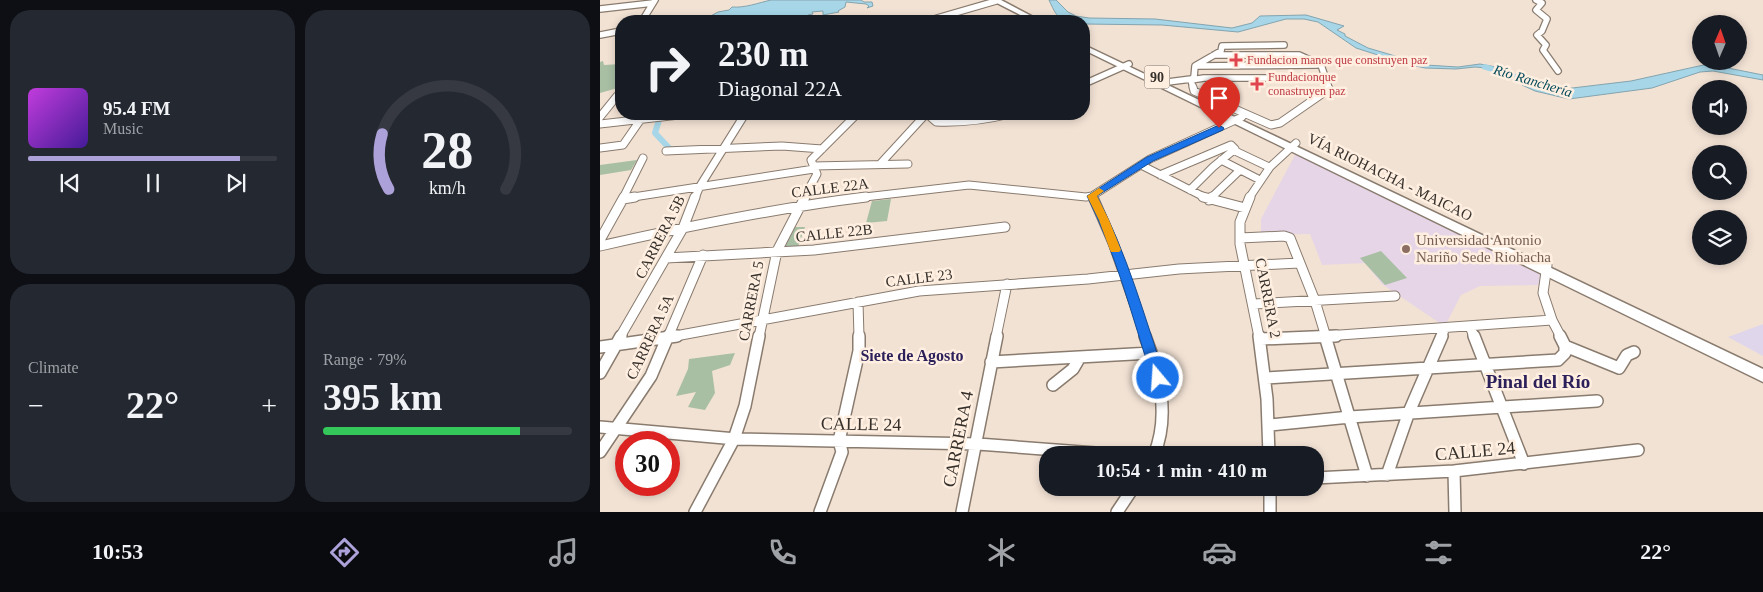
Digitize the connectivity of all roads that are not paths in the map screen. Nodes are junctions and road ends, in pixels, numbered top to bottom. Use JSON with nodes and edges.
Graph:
{"nodes":[{"id":1,"x":608,"y":0,"type":"edge"},
{"id":2,"x":1536,"y":0,"type":"edge"},
{"id":3,"x":654,"y":1,"type":"edge"},
{"id":4,"x":993,"y":1,"type":"edge"},
{"id":5,"x":600,"y":9,"type":"edge"},
{"id":6,"x":646,"y":15,"type":"edge"},
{"id":7,"x":948,"y":15,"type":"edge"},
{"id":8,"x":1019,"y":15,"type":"edge"},
{"id":9,"x":1024,"y":15,"type":"edge"},
{"id":10,"x":615,"y":32,"type":"edge"},
{"id":11,"x":600,"y":34,"type":"edge"},
{"id":12,"x":1284,"y":45,"type":"dead end"},
{"id":13,"x":1090,"y":46,"type":"edge"},
{"id":14,"x":1090,"y":49,"type":"edge"},
{"id":15,"x":1105,"y":55,"type":"junction"},
{"id":16,"x":1214,"y":55,"type":"junction"},
{"id":17,"x":1126,"y":65,"type":"junction"},
{"id":18,"x":1321,"y":65,"type":"junction"},
{"id":19,"x":1195,"y":66,"type":"junction"},
{"id":20,"x":1558,"y":71,"type":"dead end"},
{"id":21,"x":1325,"y":78,"type":"junction"},
{"id":22,"x":1191,"y":80,"type":"junction"},
{"id":23,"x":1090,"y":81,"type":"edge"},
{"id":24,"x":1163,"y":82,"type":"junction"},
{"id":25,"x":615,"y":98,"type":"edge"},
{"id":26,"x":1233,"y":116,"type":"junction"},
{"id":27,"x":600,"y":117,"type":"edge"},
{"id":28,"x":633,"y":120,"type":"edge"},
{"id":29,"x":640,"y":120,"type":"edge"},
{"id":30,"x":741,"y":120,"type":"edge"},
{"id":31,"x":852,"y":120,"type":"edge"},
{"id":32,"x":921,"y":120,"type":"edge"},
{"id":33,"x":934,"y":120,"type":"edge"},
{"id":34,"x":988,"y":120,"type":"edge"},
{"id":35,"x":600,"y":124,"type":"edge"},
{"id":36,"x":1294,"y":145,"type":"junction"},
{"id":37,"x":600,"y":148,"type":"edge"},
{"id":38,"x":724,"y":148,"type":"junction"},
{"id":39,"x":822,"y":149,"type":"junction"},
{"id":40,"x":1233,"y":150,"type":"junction"},
{"id":41,"x":666,"y":151,"type":"dead end"},
{"id":42,"x":643,"y":158,"type":"dead end"},
{"id":43,"x":1221,"y":160,"type":"junction"},
{"id":44,"x":881,"y":163,"type":"junction"},
{"id":45,"x":908,"y":164,"type":"dead end"},
{"id":46,"x":1141,"y":165,"type":"junction"},
{"id":47,"x":814,"y":167,"type":"junction"},
{"id":48,"x":1269,"y":167,"type":"junction"},
{"id":49,"x":1239,"y":171,"type":"junction"},
{"id":50,"x":1160,"y":175,"type":"junction"},
{"id":51,"x":1260,"y":180,"type":"junction"},
{"id":52,"x":700,"y":186,"type":"junction"},
{"id":53,"x":1190,"y":190,"type":"junction"},
{"id":54,"x":1092,"y":196,"type":"junction"},
{"id":55,"x":623,"y":199,"type":"junction"},
{"id":56,"x":1209,"y":200,"type":"junction"},
{"id":57,"x":800,"y":205,"type":"junction"},
{"id":58,"x":1244,"y":208,"type":"junction"},
{"id":59,"x":1005,"y":226,"type":"dead end"},
{"id":60,"x":683,"y":228,"type":"junction"},
{"id":61,"x":1240,"y":238,"type":"junction"},
{"id":62,"x":600,"y":240,"type":"edge"},
{"id":63,"x":600,"y":246,"type":"edge"},
{"id":64,"x":776,"y":251,"type":"junction"},
{"id":65,"x":703,"y":254,"type":"junction"},
{"id":66,"x":666,"y":258,"type":"junction"},
{"id":67,"x":1299,"y":263,"type":"junction"},
{"id":68,"x":1244,"y":267,"type":"junction"},
{"id":69,"x":1546,"y":268,"type":"junction"},
{"id":70,"x":1125,"y":275,"type":"junction"},
{"id":71,"x":1007,"y":284,"type":"junction"},
{"id":72,"x":1394,"y":296,"type":"dead end"},
{"id":73,"x":1315,"y":301,"type":"junction"},
{"id":74,"x":858,"y":302,"type":"junction"},
{"id":75,"x":1254,"y":304,"type":"junction"},
{"id":76,"x":1552,"y":320,"type":"junction"},
{"id":77,"x":762,"y":321,"type":"junction"},
{"id":78,"x":1470,"y":326,"type":"junction"},
{"id":79,"x":1445,"y":328,"type":"junction"},
{"id":80,"x":1325,"y":337,"type":"junction"},
{"id":81,"x":668,"y":338,"type":"junction"},
{"id":82,"x":1260,"y":339,"type":"junction"},
{"id":83,"x":617,"y":345,"type":"junction"},
{"id":84,"x":600,"y":346,"type":"edge"},
{"id":85,"x":1565,"y":346,"type":"junction"},
{"id":86,"x":1634,"y":352,"type":"dead end"},
{"id":87,"x":1150,"y":353,"type":"junction"},
{"id":88,"x":1080,"y":357,"type":"junction"},
{"id":89,"x":991,"y":362,"type":"junction"},
{"id":90,"x":1485,"y":364,"type":"junction"},
{"id":91,"x":1429,"y":368,"type":"junction"},
{"id":92,"x":1763,"y":369,"type":"edge"},
{"id":93,"x":600,"y":373,"type":"edge"},
{"id":94,"x":1338,"y":374,"type":"junction"},
{"id":95,"x":1763,"y":376,"type":"edge"},
{"id":96,"x":1266,"y":378,"type":"junction"},
{"id":97,"x":1053,"y":385,"type":"dead end"},
{"id":98,"x":1597,"y":401,"type":"dead end"},
{"id":99,"x":1501,"y":406,"type":"junction"},
{"id":100,"x":1409,"y":412,"type":"junction"},
{"id":101,"x":1350,"y":416,"type":"junction"},
{"id":102,"x":1270,"y":425,"type":"junction"},
{"id":103,"x":600,"y":427,"type":"edge"},
{"id":104,"x":616,"y":428,"type":"junction"},
{"id":105,"x":734,"y":439,"type":"junction"},
{"id":106,"x":839,"y":441,"type":"junction"},
{"id":107,"x":976,"y":443,"type":"junction"},
{"id":108,"x":1157,"y":446,"type":"edge"},
{"id":109,"x":1269,"y":446,"type":"edge"},
{"id":110,"x":1039,"y":447,"type":"edge"},
{"id":111,"x":1638,"y":450,"type":"dead end"},
{"id":112,"x":600,"y":452,"type":"edge"},
{"id":113,"x":1524,"y":464,"type":"junction"},
{"id":114,"x":1454,"y":471,"type":"junction"},
{"id":115,"x":1387,"y":475,"type":"junction"},
{"id":116,"x":1367,"y":476,"type":"junction"},
{"id":117,"x":1324,"y":478,"type":"edge"},
{"id":118,"x":1128,"y":496,"type":"edge"},
{"id":119,"x":1270,"y":496,"type":"edge"},
{"id":120,"x":695,"y":512,"type":"edge"},
{"id":121,"x":820,"y":512,"type":"edge"},
{"id":122,"x":962,"y":512,"type":"edge"},
{"id":123,"x":1117,"y":512,"type":"edge"},
{"id":124,"x":1270,"y":512,"type":"edge"},
{"id":125,"x":1455,"y":512,"type":"edge"}],
"edges":[{"from":1,"to":5,"type":"street"},
{"from":2,"to":20,"type":"street"},
{"from":3,"to":5,"type":"street"},
{"from":3,"to":6,"type":"street"},
{"from":4,"to":7,"type":"street"},
{"from":4,"to":8,"type":"highway"},
{"from":4,"to":9,"type":"highway"},
{"from":10,"to":11,"type":"street"},
{"from":12,"to":16,"type":"street"},
{"from":13,"to":15,"type":"highway","name":"VÍA RIOHACHA - MAICAO","number":"90"},
{"from":14,"to":15,"type":"highway","name":"VÍA RIOHACHA - MAICAO","number":"90"},
{"from":15,"to":17,"type":"highway","name":"VÍA RIOHACHA - MAICAO","number":"90"},
{"from":16,"to":18,"type":"street"},
{"from":16,"to":19,"type":"street"},
{"from":17,"to":23,"type":"street"},
{"from":17,"to":24,"type":"highway","name":"VÍA RIOHACHA - MAICAO","number":"90"},
{"from":18,"to":19,"type":"street"},
{"from":18,"to":21,"type":"street"},
{"from":19,"to":22,"type":"street"},
{"from":21,"to":22,"type":"street"},
{"from":21,"to":22,"type":"street"},
{"from":22,"to":24,"type":"street"},
{"from":24,"to":26,"type":"highway","name":"VÍA RIOHACHA - MAICAO","number":"90"},
{"from":25,"to":27,"type":"street"},
{"from":26,"to":36,"type":"highway","name":"VÍA RIOHACHA - MAICAO","number":"90"},
{"from":26,"to":46,"type":"street"},
{"from":28,"to":35,"type":"street"},
{"from":29,"to":37,"type":"street"},
{"from":30,"to":38,"type":"street","name":"CARRERA 5B"},
{"from":31,"to":39,"type":"street","name":"CARRERA 5"},
{"from":32,"to":44,"type":"street"},
{"from":33,"to":34,"type":"street"},
{"from":36,"to":48,"type":"street","name":"CARRERA 2"},
{"from":36,"to":69,"type":"highway","name":"VÍA RIOHACHA - MAICAO","number":"90"},
{"from":38,"to":39,"type":"street"},
{"from":38,"to":41,"type":"street"},
{"from":38,"to":52,"type":"street","name":"CARRERA 5B"},
{"from":39,"to":47,"type":"street","name":"CARRERA 5"},
{"from":40,"to":43,"type":"street"},
{"from":40,"to":48,"type":"street"},
{"from":40,"to":50,"type":"street"},
{"from":42,"to":55,"type":"street"},
{"from":43,"to":49,"type":"street"},
{"from":43,"to":53,"type":"street"},
{"from":44,"to":45,"type":"street"},
{"from":44,"to":47,"type":"street"},
{"from":46,"to":50,"type":"street"},
{"from":46,"to":54,"type":"street"},
{"from":47,"to":52,"type":"street"},
{"from":47,"to":57,"type":"street","name":"CARRERA 5"},
{"from":48,"to":51,"type":"street","name":"CARRERA 2"},
{"from":49,"to":51,"type":"street"},
{"from":49,"to":56,"type":"street"},
{"from":50,"to":53,"type":"street"},
{"from":51,"to":58,"type":"street","name":"CARRERA 2"},
{"from":52,"to":55,"type":"street"},
{"from":52,"to":60,"type":"street","name":"CARRERA 5B"},
{"from":53,"to":56,"type":"street"},
{"from":54,"to":57,"type":"street","name":"CALLE 22A"},
{"from":54,"to":70,"type":"street"},
{"from":55,"to":62,"type":"street"},
{"from":56,"to":58,"type":"street"},
{"from":57,"to":60,"type":"street","name":"CALLE 22A"},
{"from":57,"to":64,"type":"street","name":"CARRERA 5"},
{"from":58,"to":61,"type":"street","name":"CARRERA 2"},
{"from":59,"to":64,"type":"street","name":"CALLE 22B"},
{"from":60,"to":63,"type":"street","name":"CALLE 22A"},
{"from":60,"to":66,"type":"street","name":"CARRERA 5B"},
{"from":61,"to":67,"type":"street"},
{"from":61,"to":68,"type":"street","name":"CARRERA 2"},
{"from":64,"to":65,"type":"street","name":"CALLE 22B"},
{"from":64,"to":77,"type":"street","name":"CARRERA 5"},
{"from":65,"to":66,"type":"street","name":"CALLE 22B"},
{"from":65,"to":81,"type":"street","name":"CARRERA 5A"},
{"from":66,"to":83,"type":"street","name":"CARRERA 5B"},
{"from":67,"to":68,"type":"street","name":"CALLE 23"},
{"from":67,"to":73,"type":"street"},
{"from":68,"to":70,"type":"street","name":"CALLE 23"},
{"from":68,"to":75,"type":"street","name":"CARRERA 2"},
{"from":69,"to":76,"type":"street"},
{"from":69,"to":92,"type":"highway","name":"VÍA RIOHACHA - MAICAO","number":"90"},
{"from":69,"to":95,"type":"highway","name":"VÍA RIOHACHA - MAICAO","number":"90"},
{"from":70,"to":71,"type":"street","name":"CALLE 23"},
{"from":70,"to":87,"type":"street"},
{"from":71,"to":74,"type":"street","name":"CALLE 23"},
{"from":71,"to":89,"type":"street","name":"CARRERA 4"},
{"from":72,"to":73,"type":"street"},
{"from":73,"to":75,"type":"street"},
{"from":73,"to":80,"type":"street"},
{"from":74,"to":77,"type":"street","name":"CALLE 23"},
{"from":74,"to":106,"type":"street"},
{"from":75,"to":82,"type":"street","name":"CARRERA 2"},
{"from":76,"to":78,"type":"street"},
{"from":76,"to":85,"type":"street"},
{"from":77,"to":81,"type":"street","name":"CALLE 23"},
{"from":77,"to":105,"type":"street","name":"CARRERA 5"},
{"from":78,"to":79,"type":"street"},
{"from":78,"to":90,"type":"street"},
{"from":79,"to":80,"type":"street"},
{"from":79,"to":91,"type":"street"},
{"from":80,"to":82,"type":"street"},
{"from":80,"to":94,"type":"street"},
{"from":81,"to":83,"type":"street","name":"CALLE 23"},
{"from":81,"to":104,"type":"street","name":"CARRERA 5A"},
{"from":82,"to":96,"type":"street","name":"CARRERA 2"},
{"from":83,"to":84,"type":"street","name":"CALLE 23"},
{"from":83,"to":93,"type":"street","name":"CARRERA 5B"},
{"from":85,"to":86,"type":"street"},
{"from":85,"to":90,"type":"street"},
{"from":87,"to":88,"type":"street"},
{"from":87,"to":108,"type":"street"},
{"from":88,"to":89,"type":"street"},
{"from":88,"to":97,"type":"street"},
{"from":89,"to":107,"type":"street","name":"CARRERA 4"},
{"from":90,"to":91,"type":"street"},
{"from":90,"to":99,"type":"street"},
{"from":91,"to":94,"type":"street"},
{"from":91,"to":100,"type":"street"},
{"from":94,"to":96,"type":"street"},
{"from":94,"to":101,"type":"street"},
{"from":96,"to":102,"type":"street","name":"CARRERA 2"},
{"from":98,"to":99,"type":"street"},
{"from":99,"to":100,"type":"street"},
{"from":99,"to":113,"type":"street"},
{"from":100,"to":101,"type":"street"},
{"from":100,"to":115,"type":"street"},
{"from":101,"to":102,"type":"street"},
{"from":101,"to":116,"type":"street"},
{"from":102,"to":109,"type":"street","name":"CARRERA 2"},
{"from":103,"to":104,"type":"street","name":"CALLE 24"},
{"from":104,"to":105,"type":"street","name":"CALLE 24"},
{"from":104,"to":112,"type":"street","name":"CARRERA 5A"},
{"from":105,"to":106,"type":"street","name":"CALLE 24"},
{"from":105,"to":120,"type":"street","name":"CARRERA 5"},
{"from":106,"to":107,"type":"street","name":"CALLE 24"},
{"from":106,"to":121,"type":"street"},
{"from":107,"to":110,"type":"street","name":"CALLE 24"},
{"from":107,"to":122,"type":"street","name":"CARRERA 4"},
{"from":111,"to":113,"type":"street","name":"CALLE 24"},
{"from":113,"to":114,"type":"street","name":"CALLE 24"},
{"from":114,"to":115,"type":"street","name":"CALLE 24"},
{"from":114,"to":125,"type":"street"},
{"from":115,"to":116,"type":"street","name":"CALLE 24"},
{"from":116,"to":117,"type":"street","name":"CALLE 24"},
{"from":118,"to":123,"type":"street"},
{"from":119,"to":124,"type":"street"}]}
